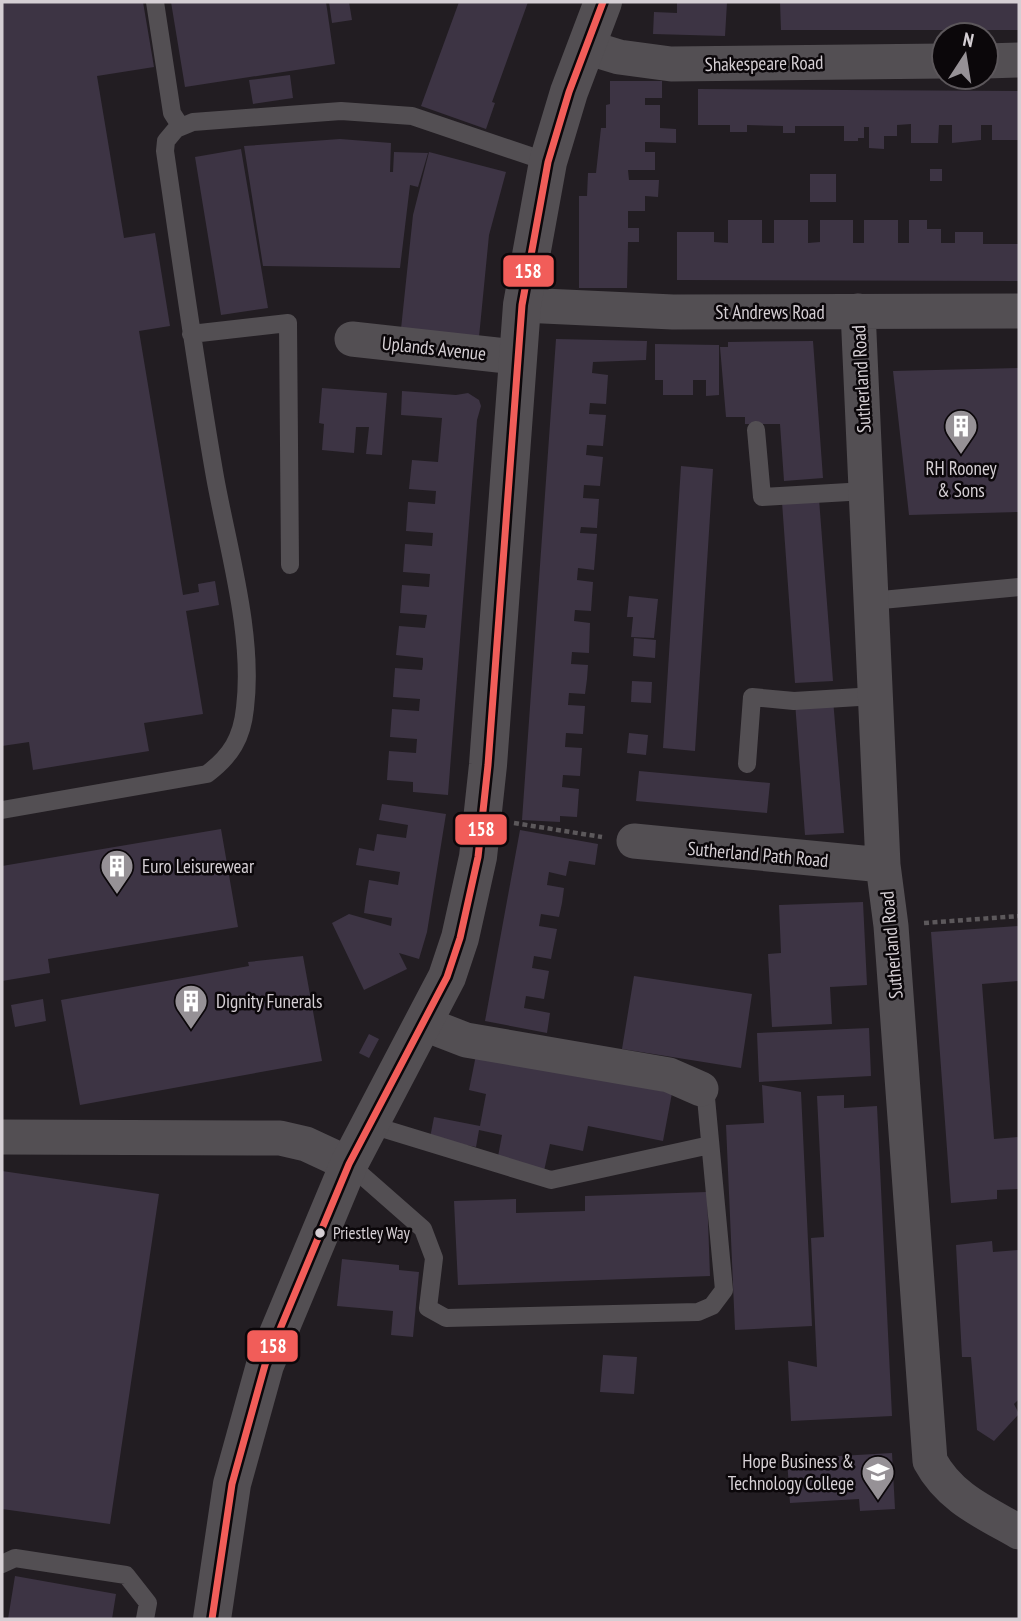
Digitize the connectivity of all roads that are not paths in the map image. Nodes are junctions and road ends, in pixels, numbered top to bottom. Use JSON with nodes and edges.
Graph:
{"nodes":[{"id":1,"x":155,"y":2,"type":"edge"},
{"id":2,"x":603,"y":2,"type":"edge"},
{"id":3,"x":586,"y":47,"type":"junction"},
{"id":4,"x":1019,"y":60,"type":"edge"},
{"id":5,"x":930,"y":61,"type":"edge"},
{"id":6,"x":1000,"y":61,"type":"edge"},
{"id":7,"x":181,"y":127,"type":"junction"},
{"id":8,"x":548,"y":162,"type":"junction"},
{"id":9,"x":522,"y":305,"type":"junction"},
{"id":10,"x":858,"y":312,"type":"junction"},
{"id":11,"x":1019,"y":312,"type":"edge"},
{"id":12,"x":191,"y":334,"type":"junction"},
{"id":13,"x":352,"y":340,"type":"dead end"},
{"id":14,"x":516,"y":357,"type":"junction"},
{"id":15,"x":756,"y":430,"type":"dead end"},
{"id":16,"x":866,"y":491,"type":"junction"},
{"id":17,"x":290,"y":565,"type":"dead end"},
{"id":18,"x":1019,"y":587,"type":"edge"},
{"id":19,"x":871,"y":601,"type":"junction"},
{"id":20,"x":875,"y":696,"type":"junction"},
{"id":21,"x":747,"y":764,"type":"dead end"},
{"id":22,"x":2,"y":810,"type":"edge"},
{"id":23,"x":634,"y":841,"type":"road end"},
{"id":24,"x":883,"y":865,"type":"junction"},
{"id":25,"x":422,"y":1023,"type":"junction"},
{"id":26,"x":701,"y":1089,"type":"joint"},
{"id":27,"x":368,"y":1124,"type":"junction"},
{"id":28,"x":2,"y":1137,"type":"edge"},
{"id":29,"x":710,"y":1146,"type":"junction"},
{"id":30,"x":349,"y":1164,"type":"junction"},
{"id":31,"x":1019,"y":1532,"type":"edge"},
{"id":32,"x":2,"y":1564,"type":"edge"},
{"id":33,"x":145,"y":1619,"type":"edge"},
{"id":34,"x":212,"y":1619,"type":"edge"}],
"edges":[{"from":1,"to":7,"type":"lane"},
{"from":2,"to":3,"type":"main road"},
{"from":3,"to":5,"type":"street","name":"Shakespeare Road"},
{"from":3,"to":8,"type":"main road"},
{"from":4,"to":6,"type":"street"},
{"from":7,"to":8,"type":"lane"},
{"from":7,"to":12,"type":"lane"},
{"from":8,"to":9,"type":"main road"},
{"from":9,"to":10,"type":"street","name":"St Andrews Road"},
{"from":9,"to":14,"type":"main road"},
{"from":10,"to":11,"type":"street","name":"St Andrews Road"},
{"from":10,"to":16,"type":"street","name":"Sutherland Road"},
{"from":12,"to":17,"type":"lane"},
{"from":12,"to":22,"type":"lane"},
{"from":13,"to":14,"type":"street","name":"Uplands Avenue"},
{"from":14,"to":25,"type":"main road"},
{"from":15,"to":16,"type":"lane"},
{"from":16,"to":19,"type":"street","name":"Sutherland Road"},
{"from":18,"to":19,"type":"lane"},
{"from":19,"to":20,"type":"street","name":"Sutherland Road"},
{"from":20,"to":21,"type":"lane"},
{"from":20,"to":24,"type":"street","name":"Sutherland Road"},
{"from":23,"to":24,"type":"street","name":"Sutherland Path Road"},
{"from":24,"to":31,"type":"street","name":"Sutherland Road"},
{"from":25,"to":26,"type":"street"},
{"from":25,"to":27,"type":"main road"},
{"from":26,"to":29,"type":"lane"},
{"from":27,"to":29,"type":"lane"},
{"from":27,"to":30,"type":"main road"},
{"from":28,"to":30,"type":"street"},
{"from":29,"to":30,"type":"lane"},
{"from":30,"to":34,"type":"main road"},
{"from":32,"to":33,"type":"lane"}]}
